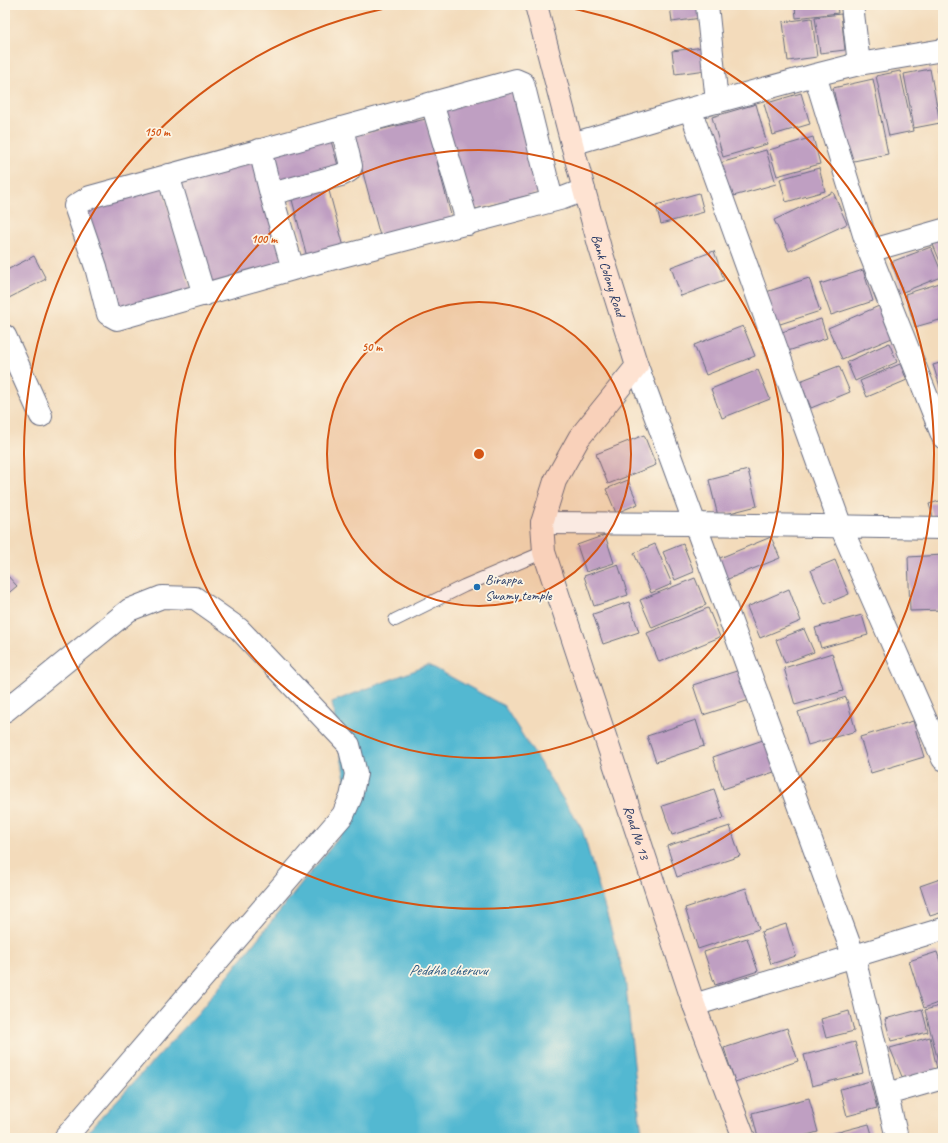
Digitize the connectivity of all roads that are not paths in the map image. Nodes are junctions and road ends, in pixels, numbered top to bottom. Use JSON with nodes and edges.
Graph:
{"nodes":[{"id":1,"x":536,"y":5,"type":"edge"},
{"id":2,"x":706,"y":5,"type":"edge"},
{"id":3,"x":852,"y":5,"type":"edge"},
{"id":4,"x":943,"y":50,"type":"edge"},
{"id":5,"x":859,"y":64,"type":"junction"},
{"id":6,"x":815,"y":75,"type":"junction"},
{"id":7,"x":717,"y":102,"type":"junction"},
{"id":8,"x":432,"y":103,"type":"junction"},
{"id":9,"x":690,"y":109,"type":"junction"},
{"id":10,"x":342,"y":128,"type":"junction"},
{"id":11,"x":572,"y":144,"type":"junction"},
{"id":12,"x":260,"y":150,"type":"junction"},
{"id":13,"x":168,"y":175,"type":"junction"},
{"id":14,"x":584,"y":190,"type":"junction"},
{"id":15,"x":271,"y":194,"type":"junction"},
{"id":16,"x":552,"y":200,"type":"junction"},
{"id":17,"x":468,"y":224,"type":"junction"},
{"id":18,"x":943,"y":230,"type":"edge"},
{"id":19,"x":869,"y":251,"type":"junction"},
{"id":20,"x":293,"y":269,"type":"junction"},
{"id":21,"x":204,"y":295,"type":"junction"},
{"id":22,"x":5,"y":336,"type":"edge"},
{"id":23,"x":637,"y":366,"type":"junction"},
{"id":24,"x":41,"y":416,"type":"dead end"},
{"id":25,"x":943,"y":437,"type":"edge"},
{"id":26,"x":542,"y":523,"type":"junction"},
{"id":27,"x":694,"y":524,"type":"junction"},
{"id":28,"x":841,"y":527,"type":"junction"},
{"id":29,"x":943,"y":528,"type":"edge"},
{"id":30,"x":544,"y":552,"type":"junction"},
{"id":31,"x":394,"y":620,"type":"dead end"},
{"id":32,"x":5,"y":711,"type":"edge"},
{"id":33,"x":943,"y":759,"type":"edge"},
{"id":34,"x":943,"y":929,"type":"edge"},
{"id":35,"x":854,"y":957,"type":"junction"},
{"id":36,"x":694,"y":1005,"type":"junction"},
{"id":37,"x":943,"y":1078,"type":"edge"},
{"id":38,"x":887,"y":1094,"type":"junction"},
{"id":39,"x":65,"y":1138,"type":"edge"},
{"id":40,"x":744,"y":1138,"type":"edge"},
{"id":41,"x":897,"y":1138,"type":"edge"}],
"edges":[{"from":1,"to":11,"type":"street","name":"Bank Colony Road"},
{"from":2,"to":7,"type":"street"},
{"from":3,"to":5,"type":"street"},
{"from":4,"to":5,"type":"street"},
{"from":5,"to":6,"type":"street"},
{"from":6,"to":7,"type":"street"},
{"from":6,"to":19,"type":"street"},
{"from":7,"to":9,"type":"street"},
{"from":8,"to":10,"type":"street"},
{"from":8,"to":16,"type":"street"},
{"from":8,"to":17,"type":"street"},
{"from":9,"to":11,"type":"street"},
{"from":9,"to":28,"type":"street"},
{"from":10,"to":12,"type":"street"},
{"from":10,"to":15,"type":"street"},
{"from":11,"to":14,"type":"street","name":"Bank Colony Road"},
{"from":12,"to":13,"type":"street"},
{"from":12,"to":15,"type":"street"},
{"from":13,"to":21,"type":"street"},
{"from":13,"to":21,"type":"street"},
{"from":14,"to":16,"type":"street"},
{"from":14,"to":23,"type":"street","name":"Bank Colony Road"},
{"from":15,"to":20,"type":"street"},
{"from":16,"to":17,"type":"street"},
{"from":17,"to":20,"type":"street"},
{"from":18,"to":19,"type":"street"},
{"from":19,"to":25,"type":"street"},
{"from":20,"to":21,"type":"street"},
{"from":22,"to":24,"type":"street"},
{"from":23,"to":26,"type":"street"},
{"from":23,"to":27,"type":"street"},
{"from":26,"to":27,"type":"street"},
{"from":26,"to":30,"type":"street","name":"Road No 13"},
{"from":27,"to":28,"type":"street"},
{"from":27,"to":35,"type":"street"},
{"from":28,"to":29,"type":"street"},
{"from":28,"to":33,"type":"street"},
{"from":30,"to":31,"type":"lane"},
{"from":30,"to":36,"type":"street","name":"Road No 13"},
{"from":32,"to":39,"type":"street"},
{"from":34,"to":35,"type":"street"},
{"from":35,"to":36,"type":"street"},
{"from":35,"to":38,"type":"street"},
{"from":36,"to":40,"type":"street","name":"Road No 13"},
{"from":37,"to":38,"type":"street"},
{"from":38,"to":41,"type":"street"}]}
